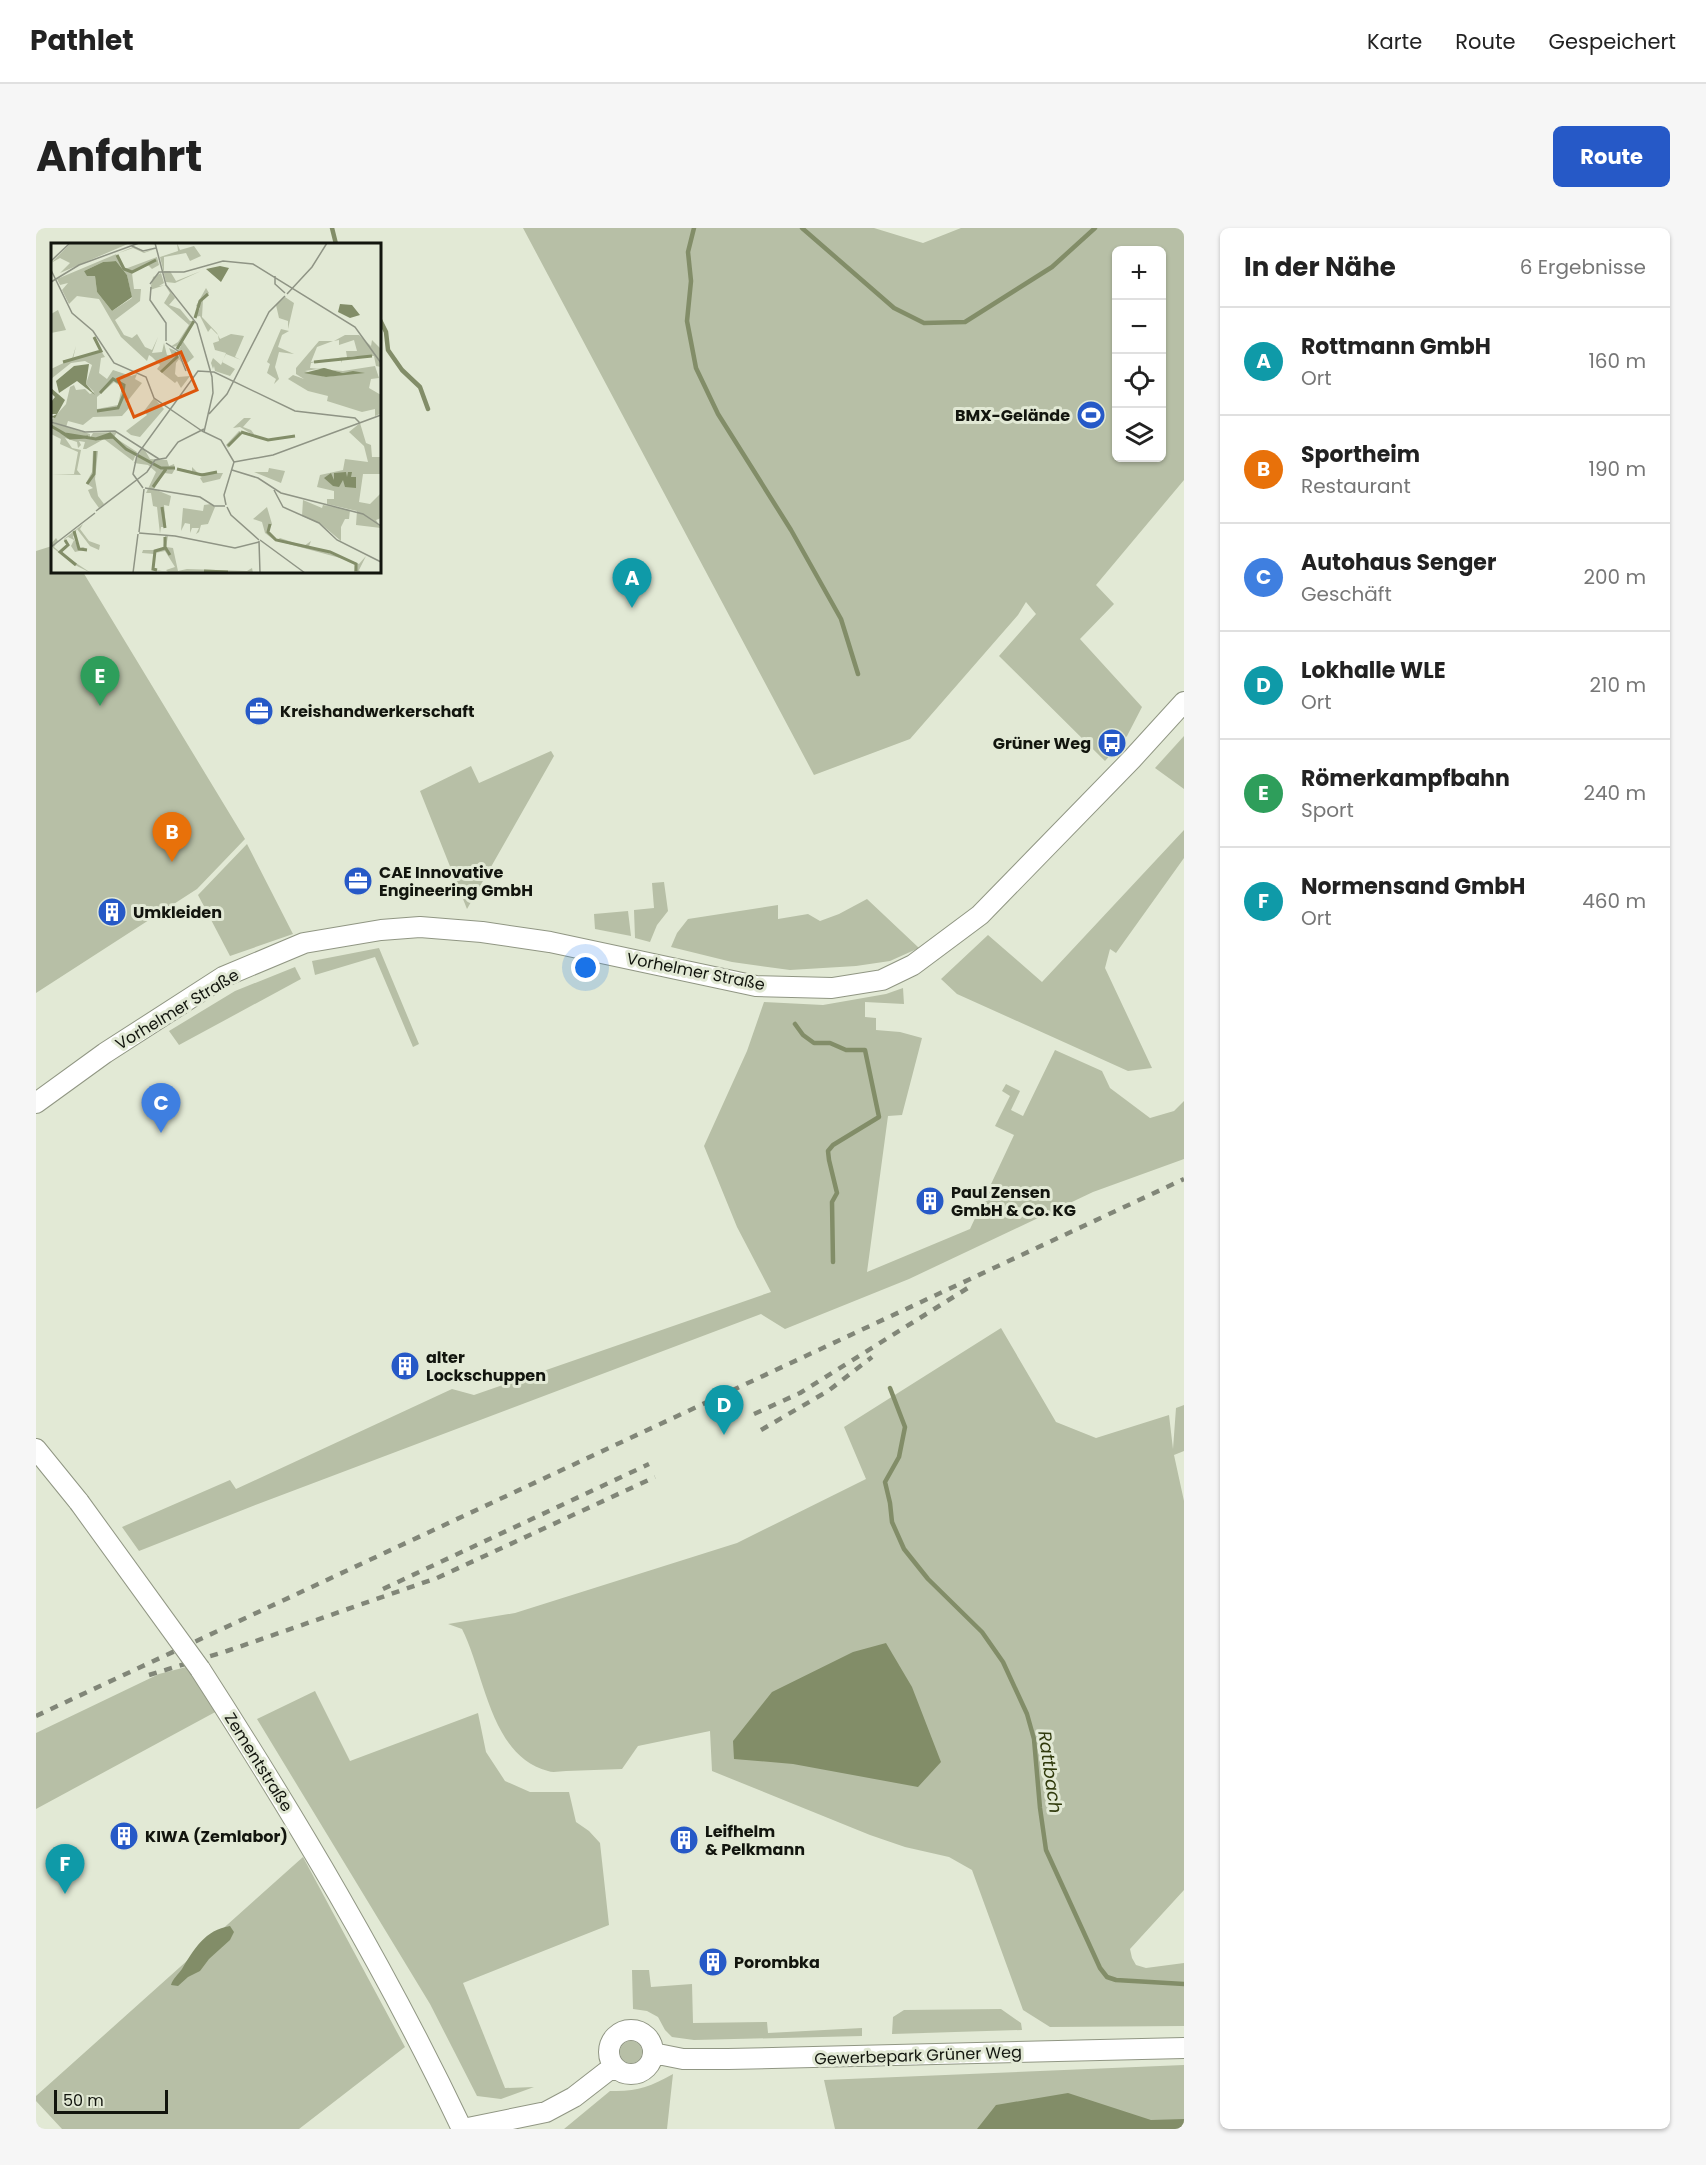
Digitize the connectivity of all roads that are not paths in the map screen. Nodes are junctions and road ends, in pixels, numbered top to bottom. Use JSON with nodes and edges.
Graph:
{"nodes":[{"id":1,"x":1184,"y":702,"type":"edge"},
{"id":2,"x":36,"y":1103,"type":"edge"},
{"id":3,"x":36,"y":1449,"type":"edge"},
{"id":4,"x":1184,"y":2049,"type":"edge"},
{"id":5,"x":653,"y":2054,"type":"junction"},
{"id":6,"x":614,"y":2066,"type":"junction"},
{"id":7,"x":546,"y":2112,"type":"junction"},
{"id":8,"x":463,"y":2129,"type":"edge"},
{"id":9,"x":532,"y":2129,"type":"edge"}],
"edges":[{"from":1,"to":2,"type":"street","name":"Vorhelmer Straße"},
{"from":3,"to":8,"type":"street","name":"Zementstraße","bridge":true},
{"from":4,"to":5,"type":"street","name":"Gewerbepark Grüner Weg"},
{"from":5,"to":6,"type":"street"},
{"from":5,"to":6,"type":"street"},
{"from":6,"to":7,"type":"street"},
{"from":7,"to":8,"type":"street"},
{"from":7,"to":9,"type":"street"}]}
